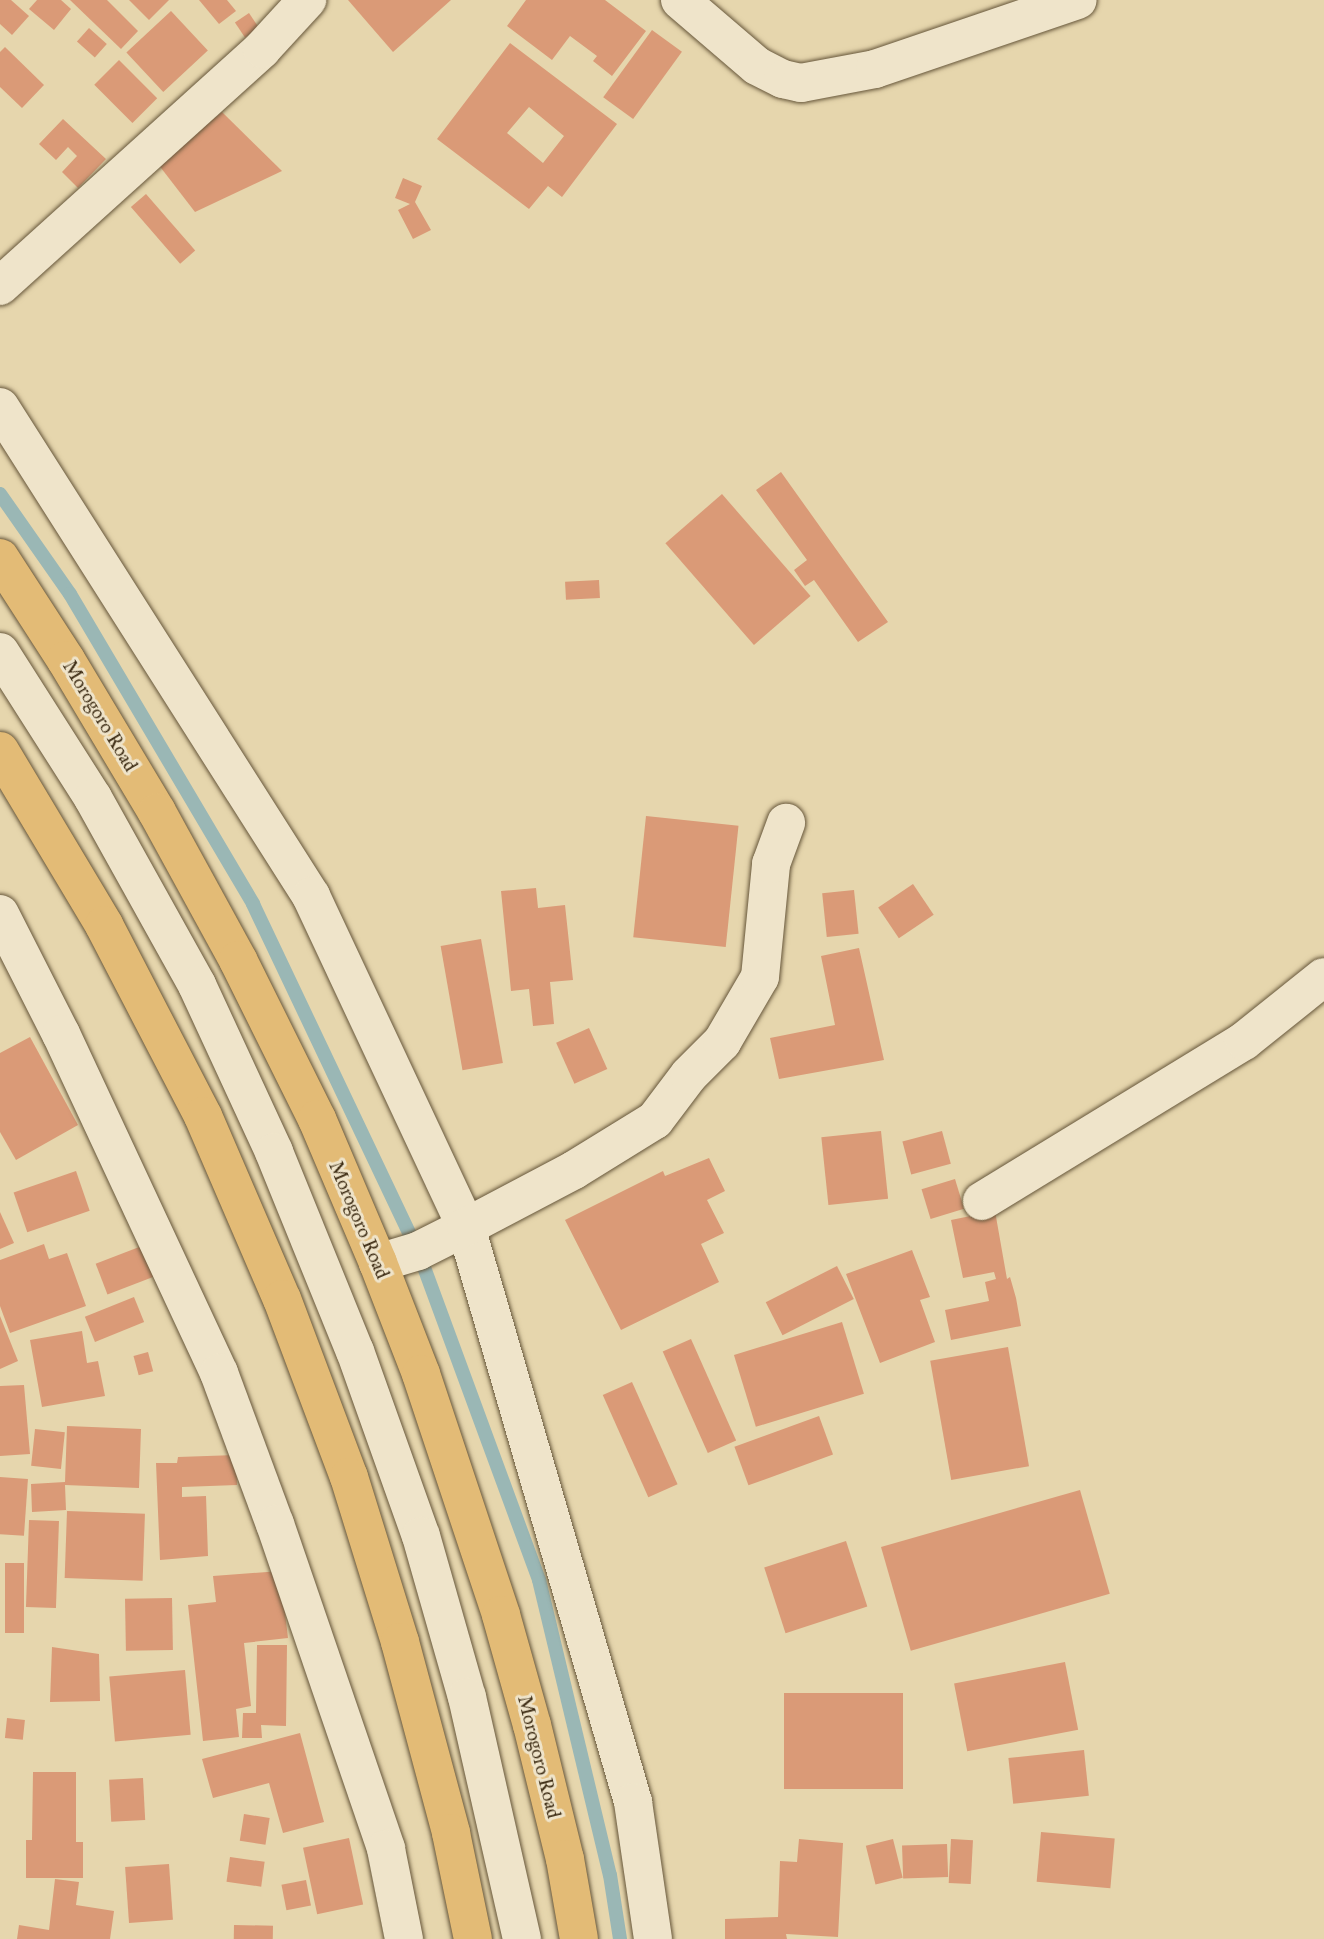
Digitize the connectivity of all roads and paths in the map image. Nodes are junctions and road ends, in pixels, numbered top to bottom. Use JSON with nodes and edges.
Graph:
{"nodes":[{"id":1,"x":307,"y":0,"type":"edge"},
{"id":2,"x":680,"y":0,"type":"edge"},
{"id":3,"x":1072,"y":0,"type":"edge"},
{"id":4,"x":1078,"y":0,"type":"edge"},
{"id":5,"x":0,"y":286,"type":"edge"},
{"id":6,"x":0,"y":407,"type":"edge"},
{"id":7,"x":0,"y":558,"type":"edge"},
{"id":8,"x":0,"y":652,"type":"edge"},
{"id":9,"x":0,"y":751,"type":"edge"},
{"id":10,"x":786,"y":823,"type":"dead end"},
{"id":11,"x":0,"y":915,"type":"edge"},
{"id":12,"x":1324,"y":977,"type":"edge"},
{"id":13,"x":982,"y":1201,"type":"dead end"},
{"id":14,"x":466,"y":1227,"type":"junction"},
{"id":15,"x":378,"y":1263,"type":"junction"},
{"id":16,"x":404,"y":1939,"type":"edge"},
{"id":17,"x":473,"y":1939,"type":"edge"},
{"id":18,"x":522,"y":1939,"type":"edge"},
{"id":19,"x":579,"y":1939,"type":"edge"},
{"id":20,"x":653,"y":1939,"type":"edge"}],
"edges":[{"from":1,"to":5,"type":"street"},
{"from":2,"to":3,"type":"street"},
{"from":3,"to":4,"type":"street"},
{"from":6,"to":14,"type":"street"},
{"from":7,"to":15,"type":"highway","name":"Morogoro Road"},
{"from":8,"to":18,"type":"street"},
{"from":9,"to":17,"type":"highway"},
{"from":10,"to":14,"type":"street"},
{"from":11,"to":16,"type":"street"},
{"from":12,"to":13,"type":"street"},
{"from":14,"to":15,"type":"street"},
{"from":14,"to":20,"type":"street"},
{"from":15,"to":19,"type":"highway","name":"Morogoro Road"}]}
